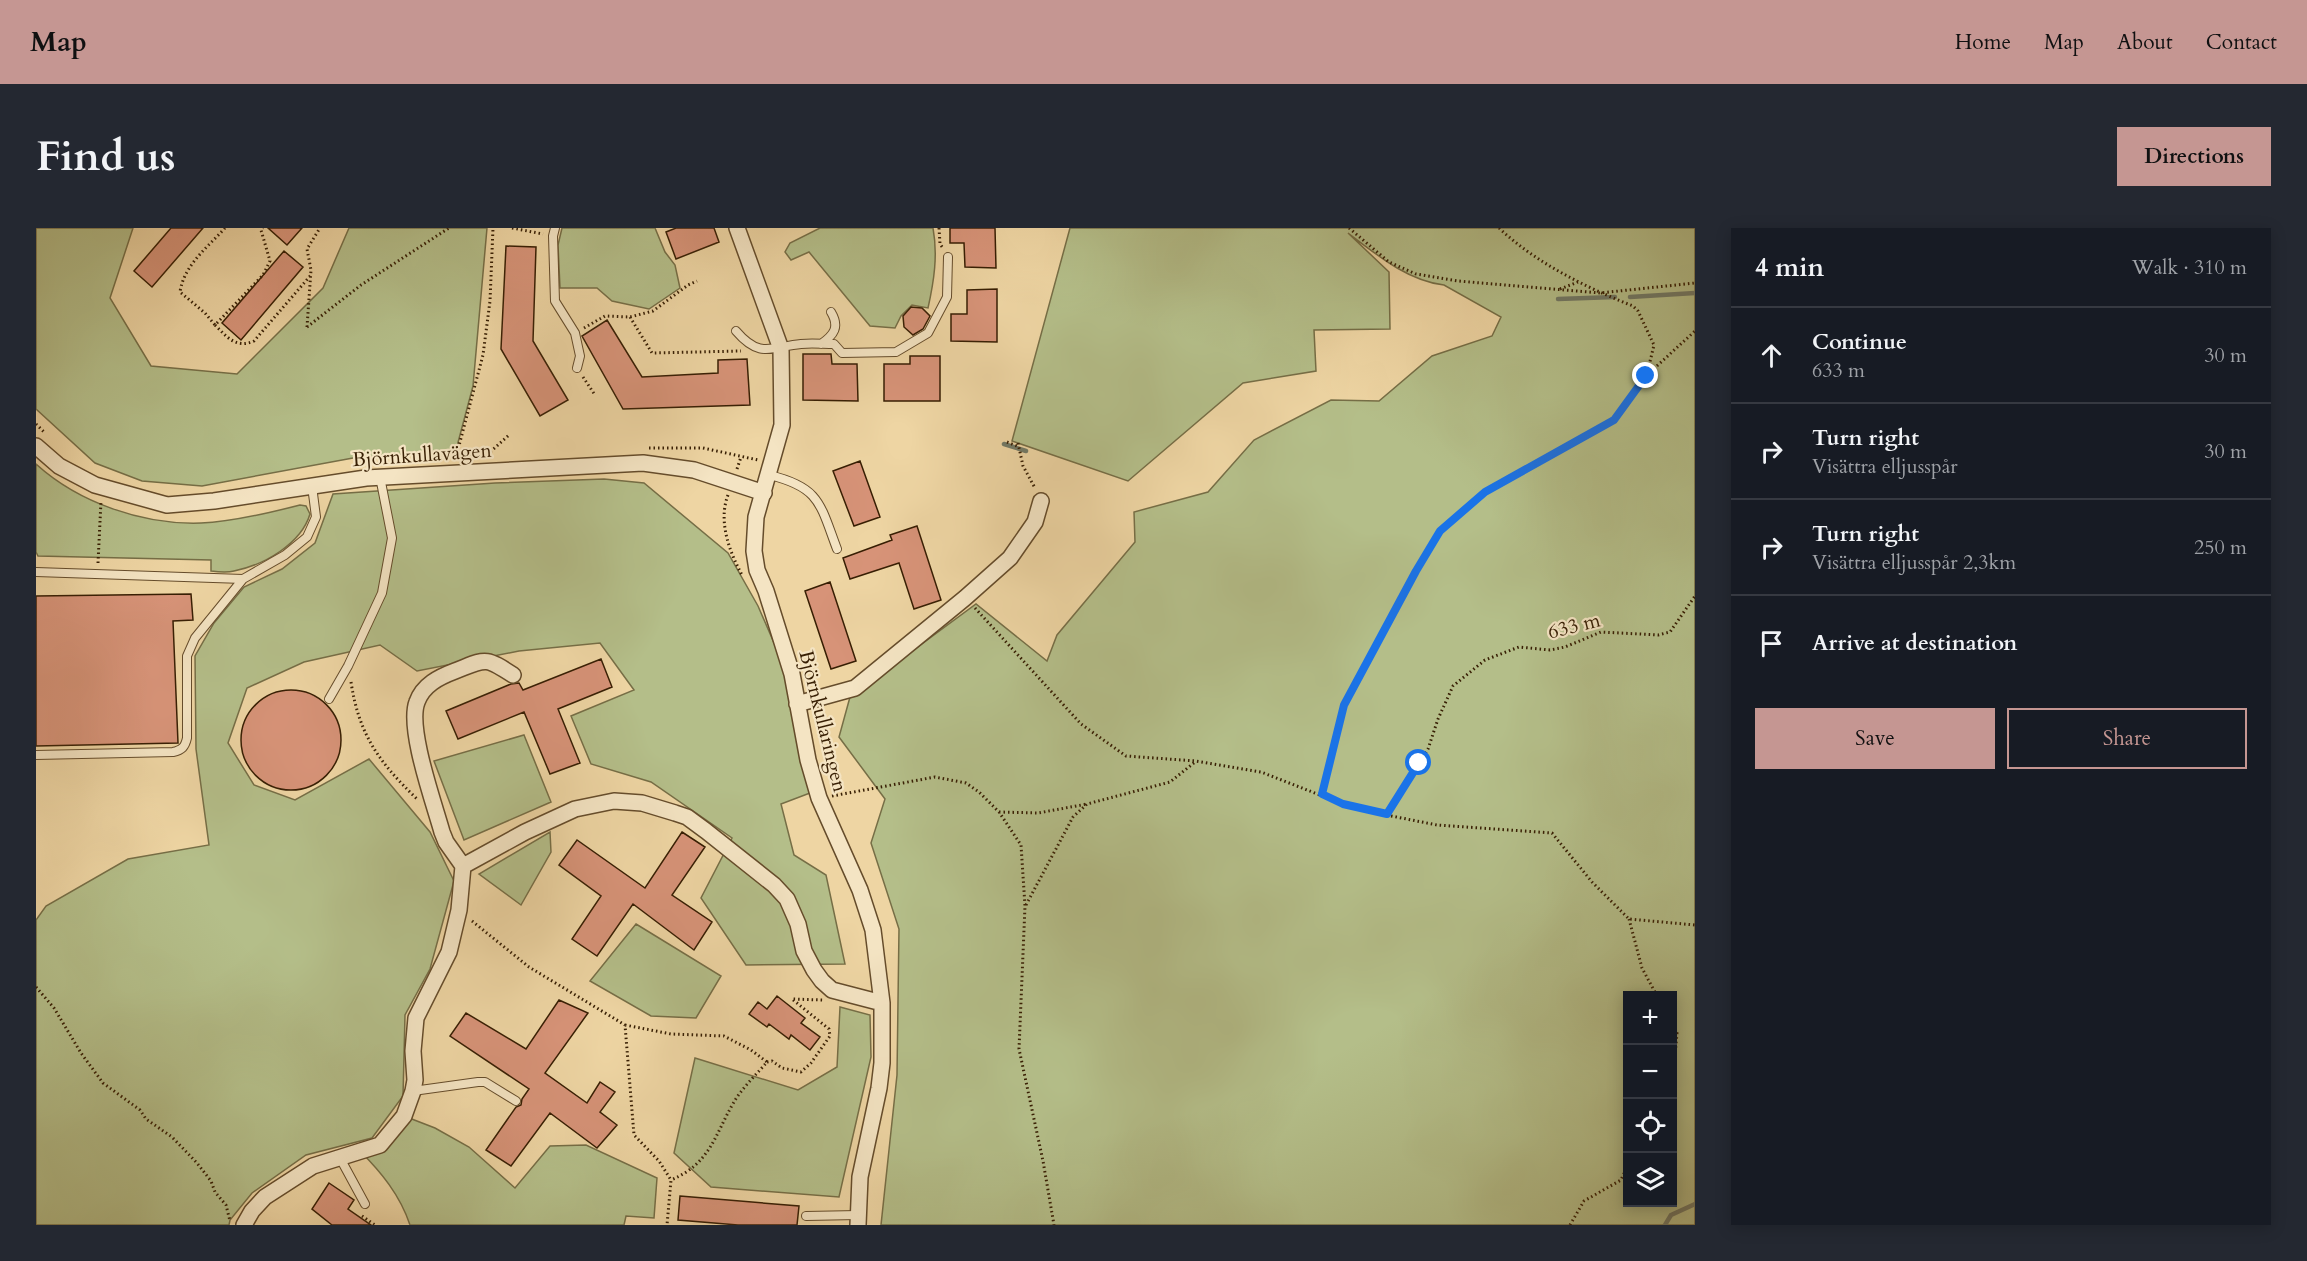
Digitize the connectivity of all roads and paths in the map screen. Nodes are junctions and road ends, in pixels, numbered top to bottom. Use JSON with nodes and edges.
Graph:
{"nodes":[{"id":1,"x":225,"y":228,"type":"edge"},
{"id":2,"x":320,"y":228,"type":"edge"},
{"id":3,"x":449,"y":228,"type":"edge"},
{"id":4,"x":493,"y":228,"type":"edge"},
{"id":5,"x":512,"y":228,"type":"edge"},
{"id":6,"x":737,"y":228,"type":"edge"},
{"id":7,"x":939,"y":228,"type":"edge"},
{"id":8,"x":1349,"y":228,"type":"edge"},
{"id":9,"x":1498,"y":228,"type":"edge"},
{"id":10,"x":260,"y":229,"type":"edge"},
{"id":11,"x":554,"y":232,"type":"edge"},
{"id":12,"x":948,"y":257,"type":"joint"},
{"id":13,"x":311,"y":275,"type":"junction"},
{"id":14,"x":698,"y":281,"type":"dead end"},
{"id":15,"x":1578,"y":282,"type":"junction"},
{"id":16,"x":1695,"y":283,"type":"edge"},
{"id":17,"x":1555,"y":290,"type":"junction"},
{"id":18,"x":1600,"y":292,"type":"junction"},
{"id":19,"x":831,"y":312,"type":"dead end"},
{"id":20,"x":630,"y":317,"type":"junction"},
{"id":21,"x":214,"y":325,"type":"junction"},
{"id":22,"x":736,"y":331,"type":"dead end"},
{"id":23,"x":1695,"y":331,"type":"edge"},
{"id":24,"x":575,"y":333,"type":"junction"},
{"id":25,"x":821,"y":344,"type":"junction"},
{"id":26,"x":781,"y":349,"type":"junction"},
{"id":27,"x":764,"y":350,"type":"junction"},
{"id":28,"x":577,"y":368,"type":"joint"},
{"id":29,"x":1646,"y":376,"type":"junction"},
{"id":30,"x":595,"y":395,"type":"dead end"},
{"id":31,"x":36,"y":424,"type":"edge"},
{"id":32,"x":510,"y":434,"type":"dead end"},
{"id":33,"x":51,"y":441,"type":"dead end"},
{"id":34,"x":1007,"y":442,"type":"dead end"},
{"id":35,"x":36,"y":446,"type":"edge"},
{"id":36,"x":487,"y":455,"type":"dead end"},
{"id":37,"x":446,"y":458,"type":"dead end"},
{"id":38,"x":769,"y":475,"type":"junction"},
{"id":39,"x":380,"y":477,"type":"junction"},
{"id":40,"x":734,"y":482,"type":"junction"},
{"id":41,"x":312,"y":486,"type":"junction"},
{"id":42,"x":764,"y":493,"type":"junction"},
{"id":43,"x":101,"y":499,"type":"dead end"},
{"id":44,"x":1041,"y":501,"type":"joint"},
{"id":45,"x":837,"y":549,"type":"dead end"},
{"id":46,"x":98,"y":557,"type":"dead end"},
{"id":47,"x":36,"y":573,"type":"edge"},
{"id":48,"x":243,"y":579,"type":"junction"},
{"id":49,"x":745,"y":579,"type":"dead end"},
{"id":50,"x":1695,"y":596,"type":"edge"},
{"id":51,"x":965,"y":598,"type":"junction"},
{"id":52,"x":348,"y":666,"type":"junction"},
{"id":53,"x":513,"y":675,"type":"dead end"},
{"id":54,"x":329,"y":699,"type":"dead end"},
{"id":55,"x":797,"y":704,"type":"junction"},
{"id":56,"x":36,"y":755,"type":"edge"},
{"id":57,"x":1196,"y":761,"type":"junction"},
{"id":58,"x":1322,"y":794,"type":"junction"},
{"id":59,"x":819,"y":798,"type":"junction"},
{"id":60,"x":1088,"y":803,"type":"junction"},
{"id":61,"x":436,"y":811,"type":"junction"},
{"id":62,"x":999,"y":812,"type":"junction"},
{"id":63,"x":1387,"y":814,"type":"junction"},
{"id":64,"x":463,"y":866,"type":"junction"},
{"id":65,"x":1025,"y":906,"type":"junction"},
{"id":66,"x":459,"y":910,"type":"junction"},
{"id":67,"x":1629,"y":919,"type":"junction"},
{"id":68,"x":1695,"y":925,"type":"edge"},
{"id":69,"x":36,"y":987,"type":"edge"},
{"id":70,"x":832,"y":990,"type":"junction"},
{"id":71,"x":1654,"y":991,"type":"edge"},
{"id":72,"x":882,"y":1003,"type":"junction"},
{"id":73,"x":625,"y":1025,"type":"junction"},
{"id":74,"x":767,"y":1062,"type":"junction"},
{"id":75,"x":413,"y":1091,"type":"junction"},
{"id":76,"x":516,"y":1101,"type":"dead end"},
{"id":77,"x":339,"y":1156,"type":"junction"},
{"id":78,"x":1623,"y":1176,"type":"edge"},
{"id":79,"x":671,"y":1180,"type":"junction"},
{"id":80,"x":365,"y":1204,"type":"dead end"},
{"id":81,"x":361,"y":1215,"type":"dead end"},
{"id":82,"x":806,"y":1215,"type":"dead end"},
{"id":83,"x":858,"y":1220,"type":"edge"},
{"id":84,"x":233,"y":1225,"type":"edge"},
{"id":85,"x":244,"y":1225,"type":"edge"},
{"id":86,"x":375,"y":1225,"type":"edge"},
{"id":87,"x":667,"y":1225,"type":"edge"},
{"id":88,"x":1054,"y":1225,"type":"edge"},
{"id":89,"x":1570,"y":1225,"type":"edge"}],
"edges":[{"from":1,"to":21,"type":"path"},
{"from":2,"to":13,"type":"path"},
{"from":3,"to":13,"type":"path"},
{"from":4,"to":37,"type":"path"},
{"from":5,"to":11,"type":"path"},
{"from":6,"to":26,"type":"street"},
{"from":7,"to":12,"type":"path"},
{"from":8,"to":17,"type":"path"},
{"from":9,"to":15,"type":"path"},
{"from":10,"to":21,"type":"path"},
{"from":11,"to":24,"type":"lane"},
{"from":12,"to":25,"type":"lane"},
{"from":13,"to":21,"type":"path"},
{"from":14,"to":20,"type":"path"},
{"from":15,"to":17,"type":"path"},
{"from":15,"to":18,"type":"path"},
{"from":16,"to":18,"type":"path"},
{"from":17,"to":18,"type":"path"},
{"from":18,"to":29,"type":"path"},
{"from":19,"to":25,"type":"lane"},
{"from":20,"to":24,"type":"path"},
{"from":20,"to":27,"type":"path"},
{"from":22,"to":27,"type":"lane"},
{"from":23,"to":29,"type":"path"},
{"from":24,"to":28,"type":"lane"},
{"from":25,"to":26,"type":"lane"},
{"from":26,"to":27,"type":"lane"},
{"from":26,"to":38,"type":"street"},
{"from":28,"to":30,"type":"path"},
{"from":29,"to":58,"type":"path"},
{"from":31,"to":33,"type":"path"},
{"from":32,"to":36,"type":"path"},
{"from":34,"to":44,"type":"path"},
{"from":35,"to":41,"type":"street","name":"Björnkullavägen"},
{"from":38,"to":42,"type":"street"},
{"from":38,"to":45,"type":"lane"},
{"from":39,"to":40,"type":"street","name":"Björnkullavägen"},
{"from":39,"to":41,"type":"street","name":"Björnkullavägen"},
{"from":39,"to":52,"type":"lane"},
{"from":40,"to":42,"type":"street","name":"Björnkullavägen"},
{"from":40,"to":49,"type":"path"},
{"from":41,"to":48,"type":"lane"},
{"from":42,"to":55,"type":"street","name":"Björnkullaringen"},
{"from":43,"to":46,"type":"path"},
{"from":44,"to":51,"type":"street"},
{"from":47,"to":48,"type":"lane"},
{"from":48,"to":56,"type":"lane"},
{"from":50,"to":63,"type":"path","name":"633 m"},
{"from":51,"to":55,"type":"street"},
{"from":51,"to":57,"type":"path"},
{"from":52,"to":54,"type":"lane"},
{"from":52,"to":61,"type":"path"},
{"from":53,"to":61,"type":"street"},
{"from":55,"to":59,"type":"street","name":"Björnkullaringen"},
{"from":57,"to":58,"type":"path"},
{"from":57,"to":60,"type":"path"},
{"from":58,"to":63,"type":"path"},
{"from":59,"to":62,"type":"path"},
{"from":59,"to":72,"type":"street","name":"Björnkullaringen"},
{"from":60,"to":62,"type":"path"},
{"from":60,"to":65,"type":"path"},
{"from":61,"to":64,"type":"street"},
{"from":62,"to":65,"type":"path"},
{"from":63,"to":67,"type":"path"},
{"from":64,"to":66,"type":"street"},
{"from":64,"to":70,"type":"street"},
{"from":65,"to":88,"type":"path"},
{"from":66,"to":73,"type":"path"},
{"from":66,"to":75,"type":"street"},
{"from":67,"to":68,"type":"path"},
{"from":67,"to":71,"type":"path"},
{"from":69,"to":84,"type":"path"},
{"from":70,"to":72,"type":"street"},
{"from":70,"to":74,"type":"path"},
{"from":72,"to":83,"type":"street","name":"Björnkullaringen"},
{"from":73,"to":74,"type":"path"},
{"from":73,"to":79,"type":"path"},
{"from":74,"to":79,"type":"path"},
{"from":75,"to":76,"type":"lane"},
{"from":75,"to":77,"type":"street"},
{"from":77,"to":80,"type":"lane"},
{"from":77,"to":85,"type":"street"},
{"from":78,"to":89,"type":"path"},
{"from":79,"to":87,"type":"path"},
{"from":81,"to":86,"type":"path"},
{"from":82,"to":83,"type":"lane"}]}
